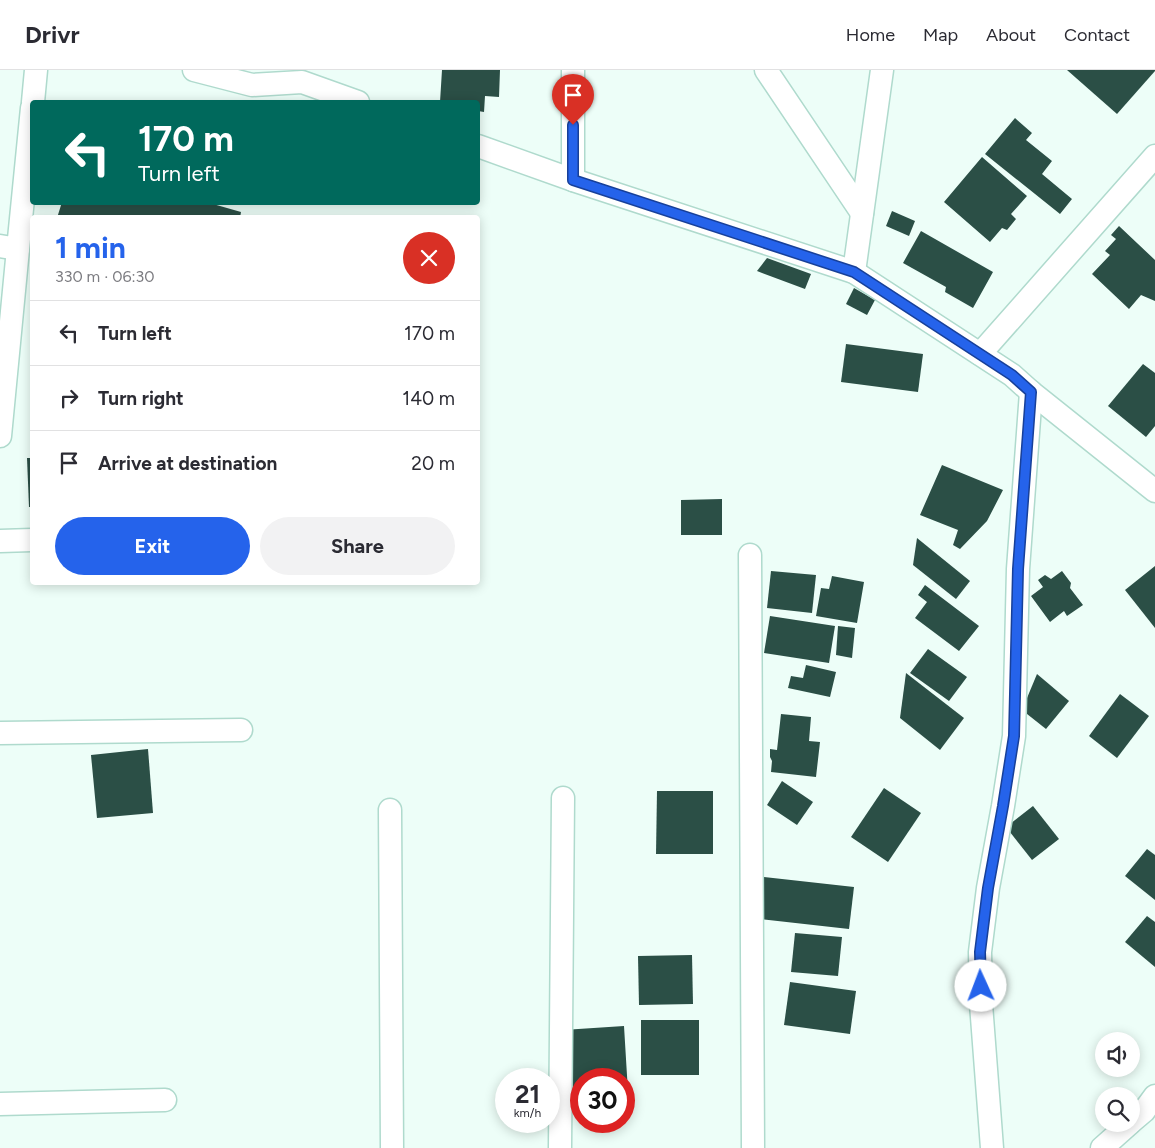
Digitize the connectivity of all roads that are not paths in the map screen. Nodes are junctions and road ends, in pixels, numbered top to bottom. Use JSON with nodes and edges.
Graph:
{"nodes":[{"id":1,"x":36,"y":70,"type":"edge"},
{"id":2,"x":194,"y":70,"type":"edge"},
{"id":3,"x":573,"y":70,"type":"edge"},
{"id":4,"x":766,"y":70,"type":"edge"},
{"id":5,"x":882,"y":70,"type":"edge"},
{"id":6,"x":33,"y":100,"type":"edge"},
{"id":7,"x":352,"y":100,"type":"edge"},
{"id":8,"x":30,"y":120,"type":"edge"},
{"id":9,"x":480,"y":147,"type":"edge"},
{"id":10,"x":1155,"y":156,"type":"edge"},
{"id":11,"x":573,"y":180,"type":"junction"},
{"id":12,"x":862,"y":213,"type":"junction"},
{"id":13,"x":9,"y":248,"type":"edge"},
{"id":14,"x":854,"y":272,"type":"junction"},
{"id":15,"x":980,"y":354,"type":"junction"},
{"id":16,"x":1031,"y":392,"type":"junction"},
{"id":17,"x":0,"y":436,"type":"edge"},
{"id":18,"x":1154,"y":489,"type":"edge"},
{"id":19,"x":30,"y":540,"type":"edge"},
{"id":20,"x":0,"y":541,"type":"edge"},
{"id":21,"x":750,"y":555,"type":"dead end"},
{"id":22,"x":241,"y":730,"type":"dead end"},
{"id":23,"x":0,"y":734,"type":"edge"},
{"id":24,"x":563,"y":798,"type":"dead end"},
{"id":25,"x":390,"y":810,"type":"dead end"},
{"id":26,"x":1155,"y":1096,"type":"edge"},
{"id":27,"x":165,"y":1100,"type":"dead end"},
{"id":28,"x":0,"y":1104,"type":"edge"},
{"id":29,"x":1140,"y":1114,"type":"edge"},
{"id":30,"x":1120,"y":1132,"type":"edge"},
{"id":31,"x":392,"y":1148,"type":"edge"},
{"id":32,"x":560,"y":1148,"type":"edge"},
{"id":33,"x":753,"y":1148,"type":"edge"},
{"id":34,"x":992,"y":1148,"type":"edge"},
{"id":35,"x":1102,"y":1148,"type":"edge"}],
"edges":[{"from":1,"to":6,"type":"street"},
{"from":2,"to":7,"type":"street"},
{"from":3,"to":11,"type":"street"},
{"from":4,"to":12,"type":"street"},
{"from":5,"to":12,"type":"street"},
{"from":8,"to":13,"type":"street"},
{"from":9,"to":11,"type":"street"},
{"from":10,"to":15,"type":"street"},
{"from":11,"to":14,"type":"street"},
{"from":12,"to":14,"type":"street"},
{"from":13,"to":17,"type":"street"},
{"from":14,"to":15,"type":"street"},
{"from":15,"to":16,"type":"street"},
{"from":16,"to":18,"type":"street"},
{"from":16,"to":34,"type":"street"},
{"from":19,"to":20,"type":"street"},
{"from":21,"to":33,"type":"street"},
{"from":22,"to":23,"type":"street"},
{"from":24,"to":32,"type":"street"},
{"from":25,"to":31,"type":"street"},
{"from":26,"to":29,"type":"street"},
{"from":27,"to":28,"type":"street"},
{"from":30,"to":35,"type":"street"}]}
